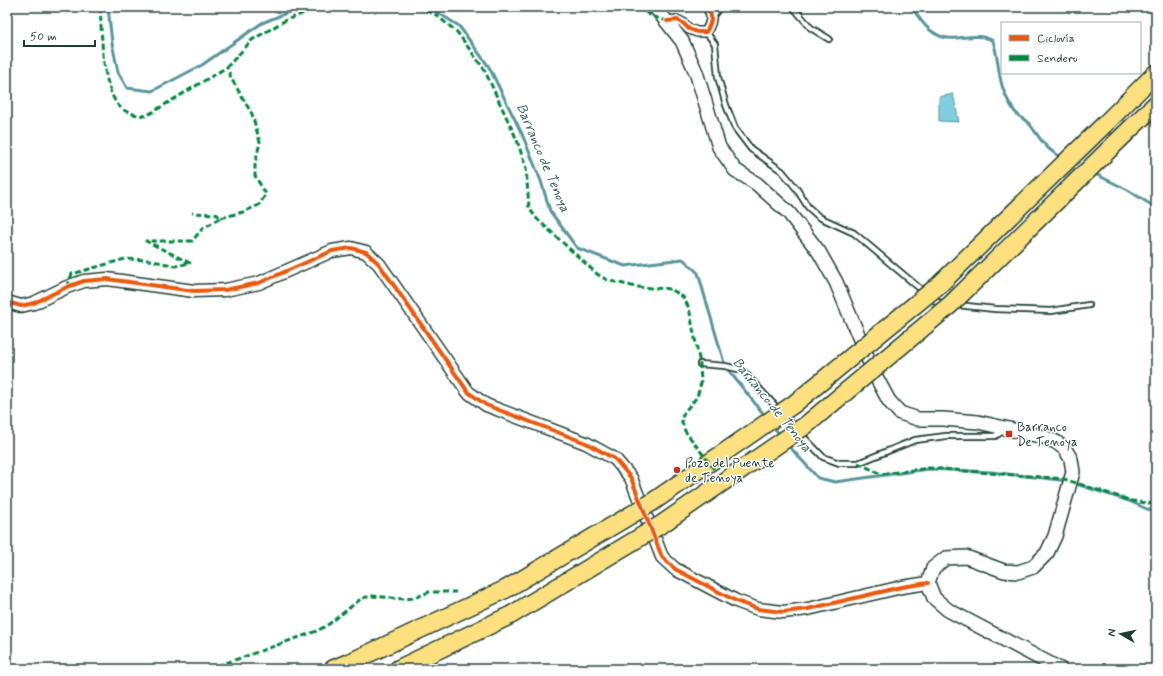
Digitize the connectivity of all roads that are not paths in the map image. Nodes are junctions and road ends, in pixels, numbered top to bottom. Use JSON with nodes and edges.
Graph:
{"nodes":[{"id":1,"x":655,"y":7,"type":"edge"},
{"id":2,"x":708,"y":7,"type":"edge"},
{"id":3,"x":720,"y":7,"type":"edge"},
{"id":4,"x":793,"y":7,"type":"edge"},
{"id":5,"x":1153,"y":7,"type":"edge"},
{"id":6,"x":1156,"y":9,"type":"edge"},
{"id":7,"x":712,"y":17,"type":"junction"},
{"id":8,"x":667,"y":22,"type":"junction"},
{"id":9,"x":706,"y":32,"type":"junction"},
{"id":10,"x":829,"y":39,"type":"dead end"},
{"id":11,"x":1156,"y":73,"type":"edge"},
{"id":12,"x":1156,"y":104,"type":"edge"},
{"id":13,"x":7,"y":302,"type":"edge"},
{"id":14,"x":1089,"y":305,"type":"dead end"},
{"id":15,"x":700,"y":364,"type":"dead end"},
{"id":16,"x":1008,"y":428,"type":"junction"},
{"id":17,"x":928,"y":583,"type":"junction"},
{"id":18,"x":333,"y":669,"type":"edge"},
{"id":19,"x":398,"y":669,"type":"edge"},
{"id":20,"x":1060,"y":669,"type":"edge"}],
"edges":[{"from":1,"to":8,"type":"main road"},
{"from":2,"to":7,"type":"street"},
{"from":3,"to":7,"type":"lane"},
{"from":4,"to":10,"type":"lane"},
{"from":5,"to":6,"type":"street"},
{"from":7,"to":9,"type":"street"},
{"from":8,"to":9,"type":"street"},
{"from":8,"to":16,"type":"main road"},
{"from":9,"to":14,"type":"lane"},
{"from":11,"to":18,"type":"highway","bridge":true},
{"from":12,"to":19,"type":"highway","bridge":true},
{"from":13,"to":17,"type":"street"},
{"from":15,"to":16,"type":"lane"},
{"from":16,"to":17,"type":"main road"},
{"from":17,"to":20,"type":"main road"}]}
